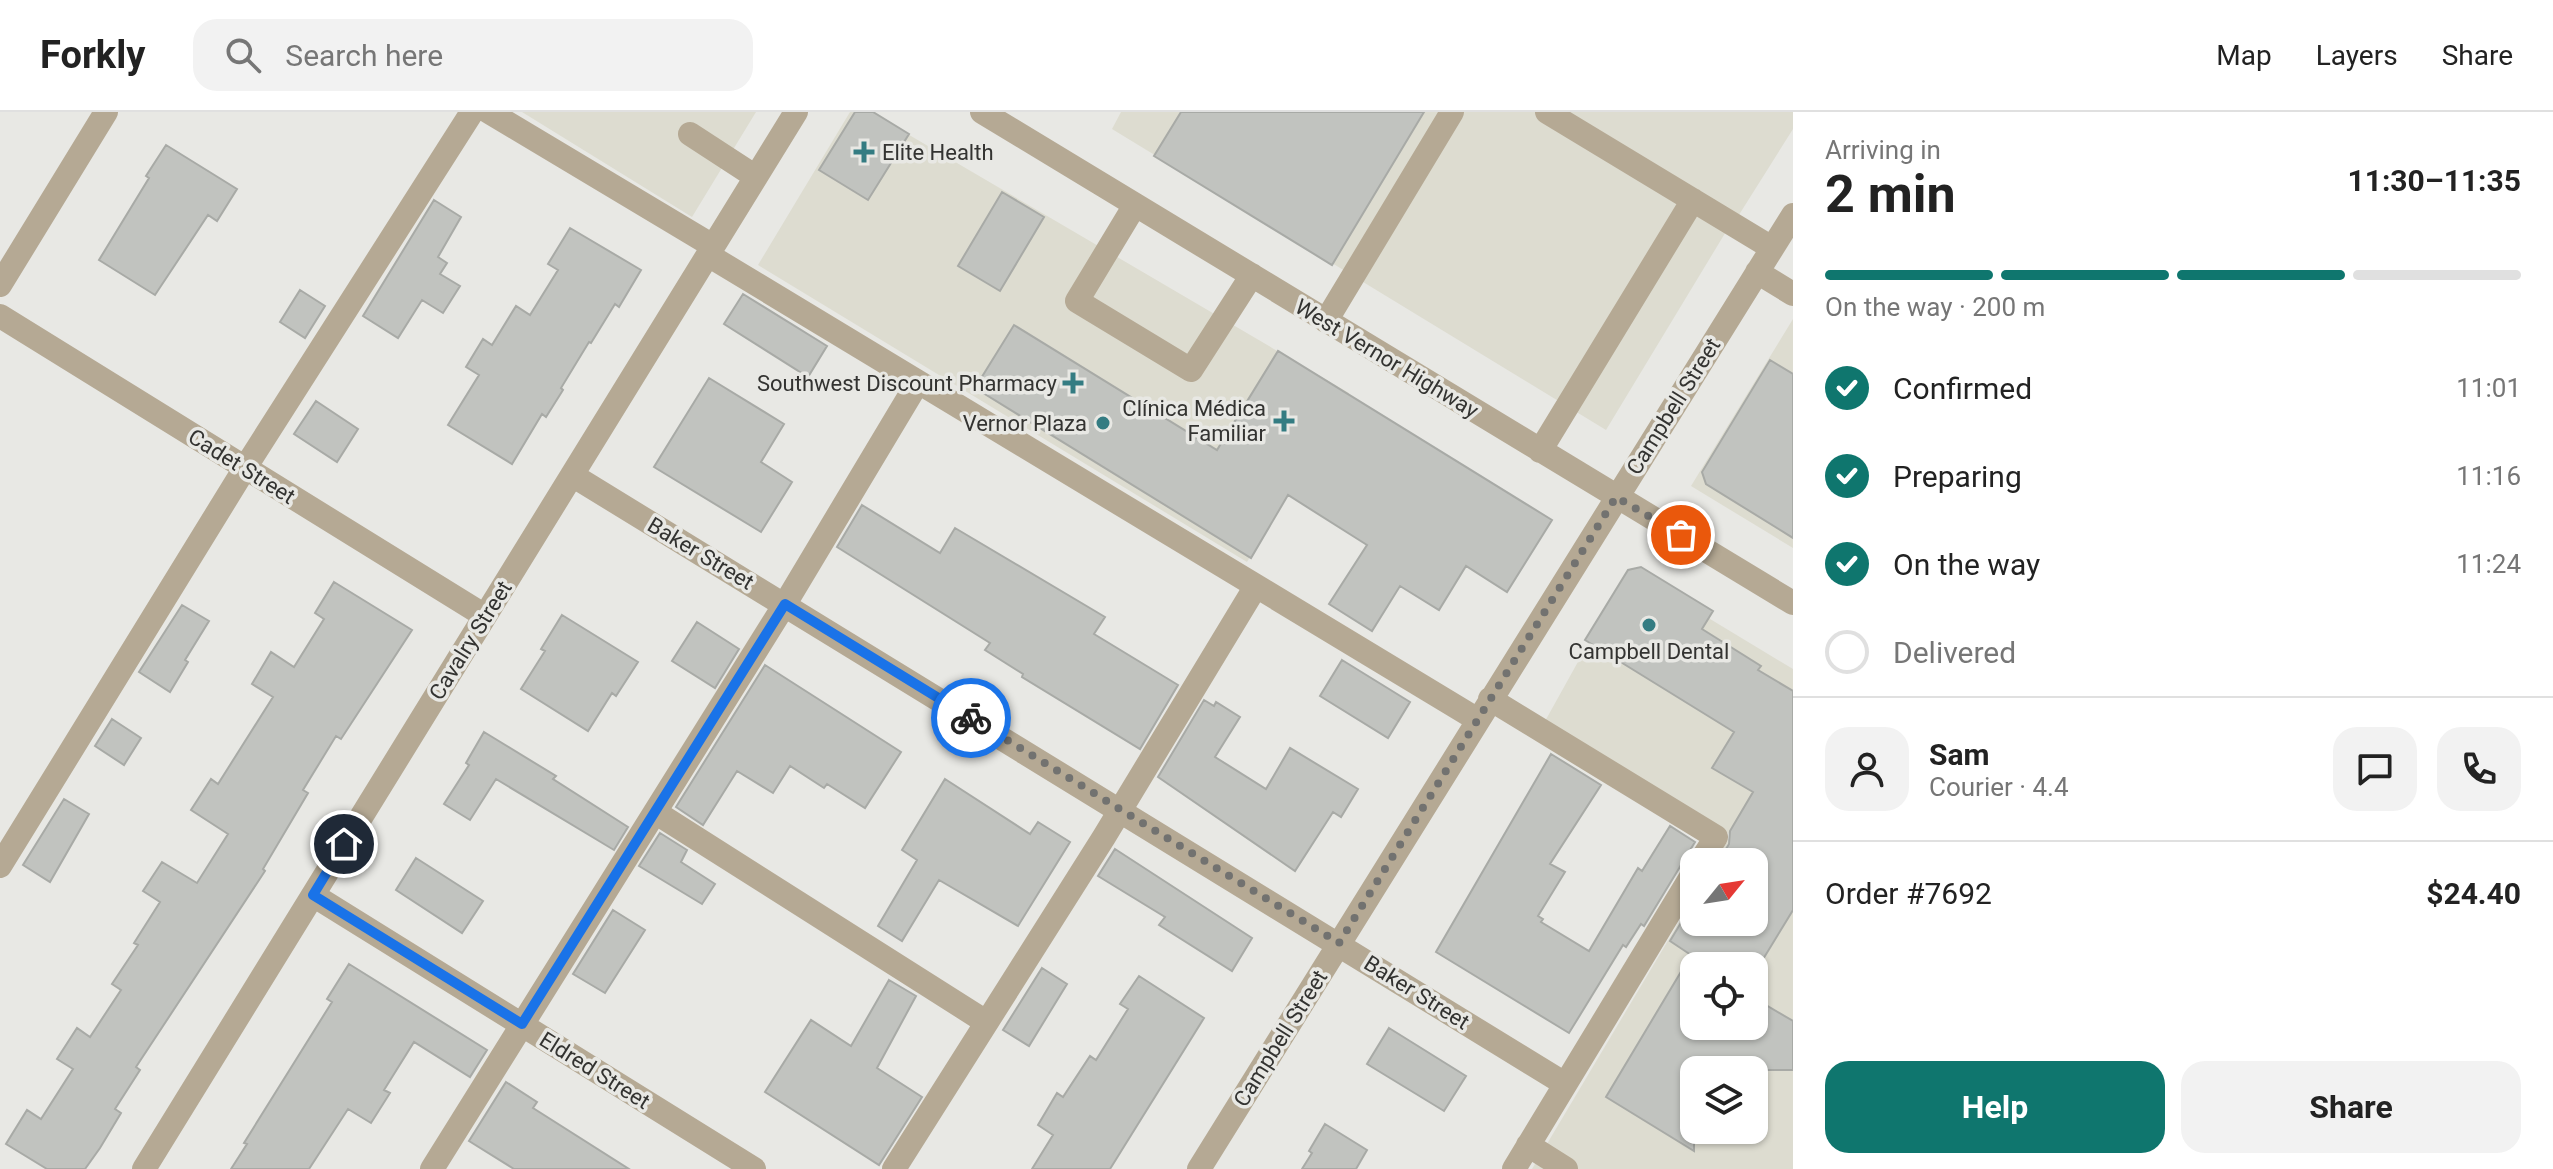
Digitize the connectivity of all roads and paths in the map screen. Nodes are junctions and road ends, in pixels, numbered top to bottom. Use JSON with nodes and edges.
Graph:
{"nodes":[{"id":1,"x":106,"y":112,"type":"edge"},
{"id":2,"x":472,"y":112,"type":"edge"},
{"id":3,"x":489,"y":112,"type":"edge"},
{"id":4,"x":796,"y":112,"type":"edge"},
{"id":5,"x":982,"y":112,"type":"edge"},
{"id":6,"x":1452,"y":112,"type":"edge"},
{"id":7,"x":1547,"y":112,"type":"edge"},
{"id":8,"x":690,"y":134,"type":"dead end"},
{"id":9,"x":756,"y":177,"type":"junction"},
{"id":10,"x":1693,"y":200,"type":"junction"},
{"id":11,"x":1135,"y":205,"type":"junction"},
{"id":12,"x":1793,"y":215,"type":"edge"},
{"id":13,"x":1772,"y":248,"type":"junction"},
{"id":14,"x":711,"y":251,"type":"junction"},
{"id":15,"x":1757,"y":272,"type":"junction"},
{"id":16,"x":1252,"y":275,"type":"junction"},
{"id":17,"x":0,"y":285,"type":"edge"},
{"id":18,"x":1793,"y":294,"type":"edge"},
{"id":19,"x":0,"y":316,"type":"edge"},
{"id":20,"x":1326,"y":321,"type":"junction"},
{"id":21,"x":918,"y":382,"type":"junction"},
{"id":22,"x":1540,"y":451,"type":"junction"},
{"id":23,"x":245,"y":468,"type":"junction"},
{"id":24,"x":572,"y":475,"type":"junction"},
{"id":25,"x":1616,"y":497,"type":"junction"},
{"id":26,"x":1256,"y":586,"type":"junction"},
{"id":27,"x":1793,"y":603,"type":"edge"},
{"id":28,"x":785,"y":604,"type":"junction"},
{"id":29,"x":485,"y":616,"type":"junction"},
{"id":30,"x":1484,"y":710,"type":"junction"},
{"id":31,"x":1121,"y":810,"type":"junction"},
{"id":32,"x":655,"y":812,"type":"junction"},
{"id":33,"x":1709,"y":848,"type":"edge"},
{"id":34,"x":0,"y":866,"type":"edge"},
{"id":35,"x":313,"y":895,"type":"junction"},
{"id":36,"x":1680,"y":895,"type":"edge"},
{"id":37,"x":1339,"y":943,"type":"junction"},
{"id":38,"x":986,"y":1022,"type":"junction"},
{"id":39,"x":522,"y":1024,"type":"junction"},
{"id":40,"x":1565,"y":1084,"type":"junction"},
{"id":41,"x":1528,"y":1145,"type":"junction"},
{"id":42,"x":144,"y":1169,"type":"edge"},
{"id":43,"x":432,"y":1169,"type":"edge"},
{"id":44,"x":754,"y":1169,"type":"edge"},
{"id":45,"x":894,"y":1169,"type":"edge"},
{"id":46,"x":1199,"y":1169,"type":"edge"},
{"id":47,"x":1514,"y":1169,"type":"edge"},
{"id":48,"x":1566,"y":1169,"type":"edge"}],
"edges":[{"from":1,"to":17,"type":"street"},
{"from":2,"to":23,"type":"street"},
{"from":3,"to":14,"type":"street"},
{"from":4,"to":9,"type":"street","name":"Cavalry Street"},
{"from":5,"to":11,"type":"street","name":"West Vernor Highway"},
{"from":6,"to":20,"type":"street"},
{"from":7,"to":10,"type":"street"},
{"from":8,"to":9,"type":"street"},
{"from":9,"to":14,"type":"street","name":"Cavalry Street"},
{"from":10,"to":13,"type":"street"},
{"from":10,"to":22,"type":"street"},
{"from":11,"to":16,"type":"street","name":"West Vernor Highway"},
{"from":11,"to":16,"type":"street"},
{"from":12,"to":13,"type":"street","name":"Campbell Street"},
{"from":13,"to":15,"type":"street","name":"Campbell Street"},
{"from":14,"to":21,"type":"street"},
{"from":14,"to":24,"type":"street","name":"Cavalry Street"},
{"from":15,"to":18,"type":"street"},
{"from":15,"to":25,"type":"street","name":"Campbell Street"},
{"from":16,"to":20,"type":"street","name":"West Vernor Highway"},
{"from":19,"to":23,"type":"street","name":"Cadet Street"},
{"from":20,"to":22,"type":"street","name":"West Vernor Highway"},
{"from":21,"to":26,"type":"street"},
{"from":21,"to":28,"type":"street"},
{"from":22,"to":25,"type":"street","name":"West Vernor Highway"},
{"from":23,"to":29,"type":"street","name":"Cadet Street"},
{"from":23,"to":34,"type":"street"},
{"from":24,"to":28,"type":"street","name":"Baker Street"},
{"from":24,"to":29,"type":"street","name":"Cavalry Street"},
{"from":25,"to":27,"type":"street","name":"West Vernor Highway"},
{"from":25,"to":30,"type":"street","name":"Campbell Street"},
{"from":26,"to":30,"type":"street"},
{"from":26,"to":31,"type":"street"},
{"from":28,"to":31,"type":"street","name":"Baker Street"},
{"from":28,"to":32,"type":"street"},
{"from":29,"to":35,"type":"street","name":"Cavalry Street"},
{"from":30,"to":33,"type":"street"},
{"from":30,"to":37,"type":"street","name":"Campbell Street"},
{"from":31,"to":37,"type":"street","name":"Baker Street"},
{"from":31,"to":38,"type":"street"},
{"from":32,"to":38,"type":"street"},
{"from":32,"to":39,"type":"street"},
{"from":35,"to":39,"type":"street","name":"Eldred Street"},
{"from":35,"to":42,"type":"street","name":"Cavalry Street"},
{"from":36,"to":40,"type":"street"},
{"from":37,"to":40,"type":"street","name":"Baker Street"},
{"from":37,"to":46,"type":"street","name":"Campbell Street"},
{"from":38,"to":45,"type":"street"},
{"from":39,"to":43,"type":"street"},
{"from":39,"to":44,"type":"street","name":"Eldred Street"},
{"from":40,"to":41,"type":"street"},
{"from":41,"to":47,"type":"street"},
{"from":41,"to":48,"type":"street"}]}
